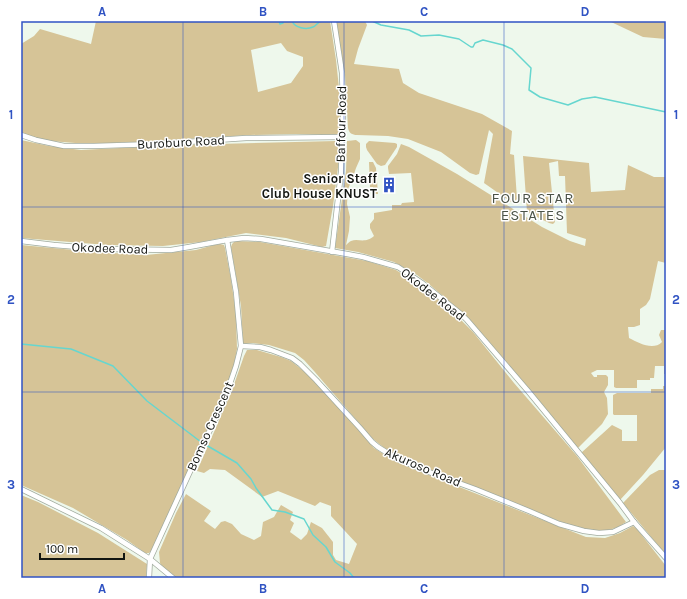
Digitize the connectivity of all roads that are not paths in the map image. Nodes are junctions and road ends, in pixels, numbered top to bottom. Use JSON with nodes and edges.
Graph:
{"nodes":[{"id":1,"x":334,"y":21,"type":"edge"},
{"id":2,"x":21,"y":135,"type":"edge"},
{"id":3,"x":342,"y":138,"type":"junction"},
{"id":4,"x":227,"y":240,"type":"junction"},
{"id":5,"x":21,"y":241,"type":"edge"},
{"id":6,"x":332,"y":252,"type":"junction"},
{"id":7,"x":241,"y":346,"type":"junction"},
{"id":8,"x":21,"y":489,"type":"edge"},
{"id":9,"x":634,"y":522,"type":"junction"},
{"id":10,"x":666,"y":558,"type":"edge"},
{"id":11,"x":150,"y":559,"type":"junction"},
{"id":12,"x":149,"y":578,"type":"edge"},
{"id":13,"x":173,"y":578,"type":"edge"}],
"edges":[{"from":1,"to":3,"type":"street","name":"Baffour Road"},
{"from":2,"to":3,"type":"street","name":"Buroburo Road"},
{"from":3,"to":6,"type":"street","name":"Baffour Road"},
{"from":4,"to":5,"type":"street","name":"Okodee Road"},
{"from":4,"to":6,"type":"street","name":"Okodee Road"},
{"from":4,"to":7,"type":"street","name":"Bomso Crescent"},
{"from":6,"to":9,"type":"street","name":"Okodee Road"},
{"from":7,"to":9,"type":"street","name":"Akuroso Road"},
{"from":7,"to":11,"type":"street","name":"Bomso Crescent"},
{"from":8,"to":11,"type":"street"},
{"from":9,"to":10,"type":"street","name":"Okodee Road"},
{"from":11,"to":12,"type":"street"},
{"from":11,"to":13,"type":"street"}]}
